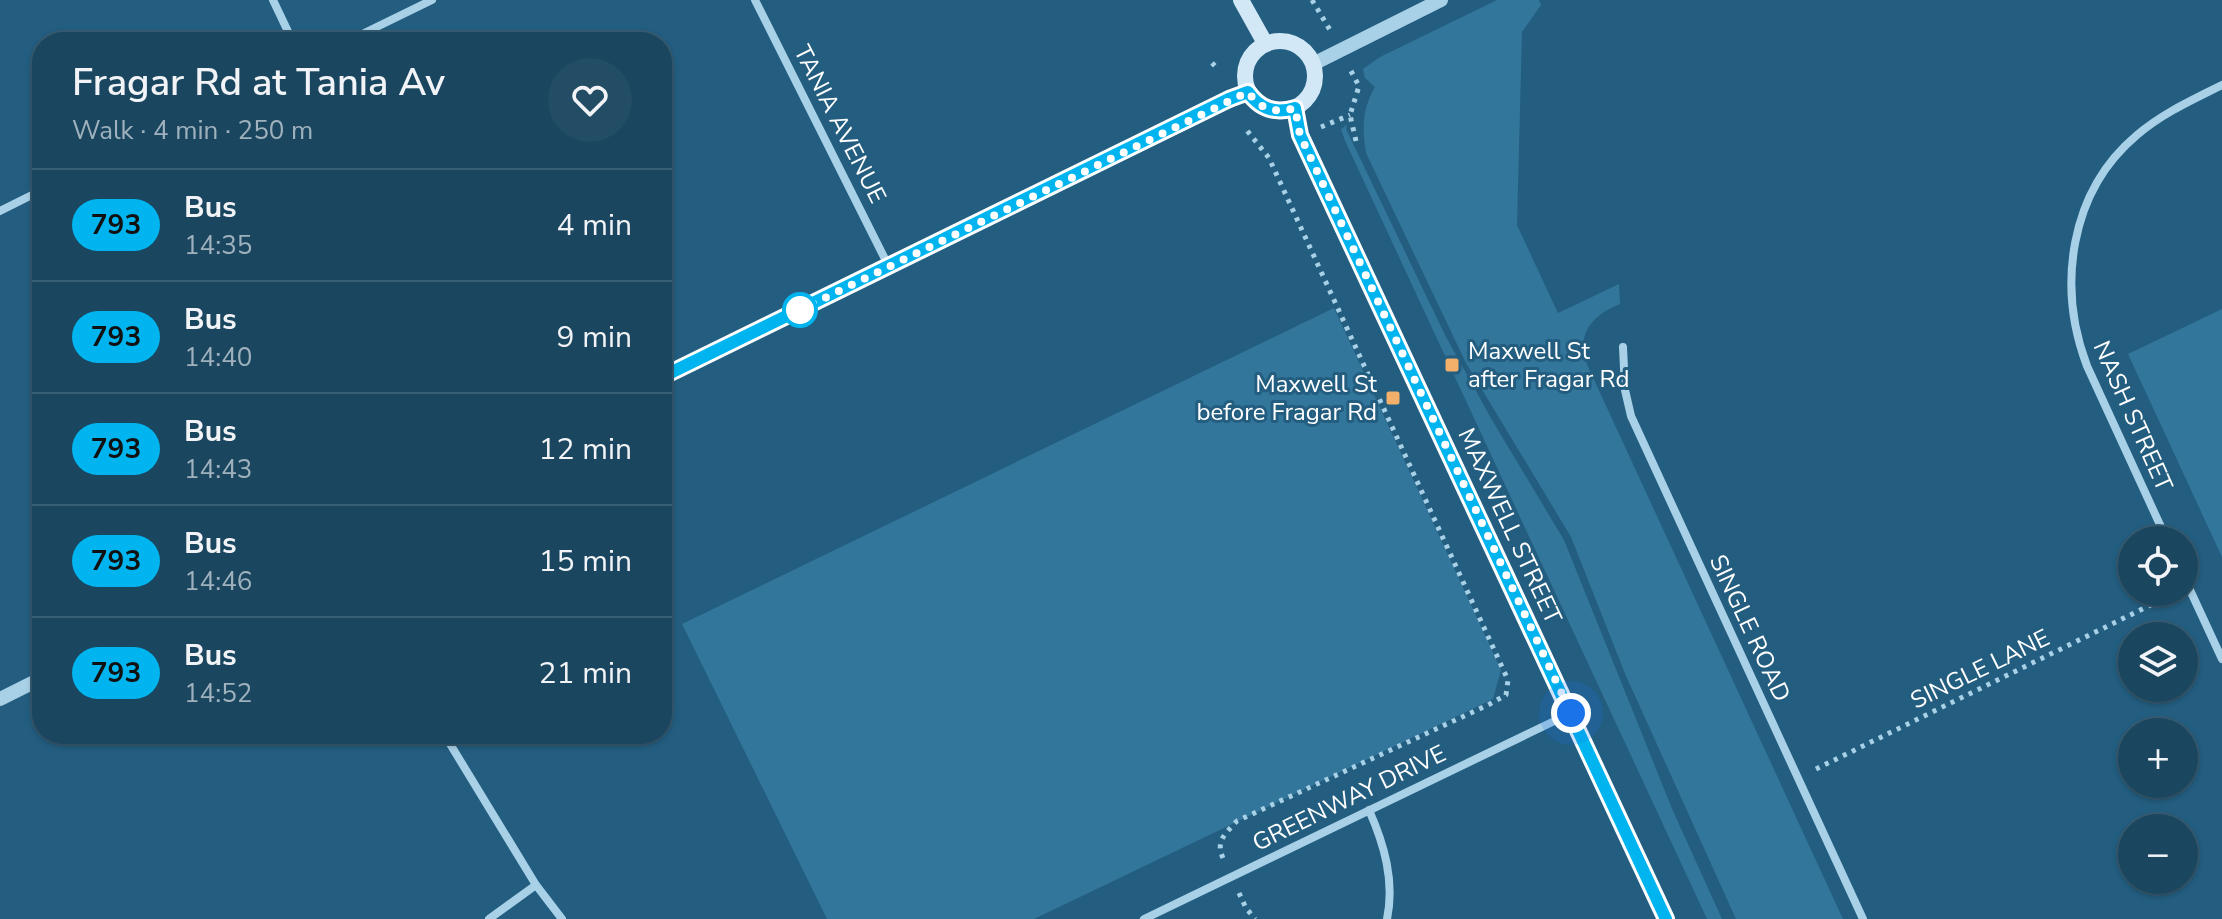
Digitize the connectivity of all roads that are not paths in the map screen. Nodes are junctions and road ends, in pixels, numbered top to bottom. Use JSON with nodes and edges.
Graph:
{"nodes":[{"id":1,"x":273,"y":0,"type":"edge"},
{"id":2,"x":432,"y":0,"type":"edge"},
{"id":3,"x":755,"y":0,"type":"edge"},
{"id":4,"x":1241,"y":0,"type":"edge"},
{"id":5,"x":1441,"y":0,"type":"edge"},
{"id":6,"x":288,"y":32,"type":"edge"},
{"id":7,"x":366,"y":32,"type":"edge"},
{"id":8,"x":1265,"y":43,"type":"junction"},
{"id":9,"x":1313,"y":64,"type":"junction"},
{"id":10,"x":2222,"y":85,"type":"edge"},
{"id":11,"x":1248,"y":92,"type":"junction"},
{"id":12,"x":1295,"y":108,"type":"junction"},
{"id":13,"x":32,"y":195,"type":"edge"},
{"id":14,"x":0,"y":211,"type":"edge"},
{"id":15,"x":889,"y":267,"type":"junction"},
{"id":16,"x":1623,"y":347,"type":"dead end"},
{"id":17,"x":672,"y":372,"type":"edge"},
{"id":18,"x":2161,"y":526,"type":"edge"},
{"id":19,"x":2197,"y":606,"type":"edge"},
{"id":20,"x":2222,"y":659,"type":"edge"},
{"id":21,"x":32,"y":683,"type":"edge"},
{"id":22,"x":0,"y":699,"type":"edge"},
{"id":23,"x":1571,"y":713,"type":"junction"},
{"id":24,"x":450,"y":744,"type":"edge"},
{"id":25,"x":1369,"y":810,"type":"junction"},
{"id":26,"x":536,"y":885,"type":"junction"},
{"id":27,"x":489,"y":919,"type":"edge"},
{"id":28,"x":562,"y":919,"type":"edge"},
{"id":29,"x":1144,"y":919,"type":"edge"},
{"id":30,"x":1387,"y":919,"type":"edge"},
{"id":31,"x":1666,"y":919,"type":"edge"},
{"id":32,"x":1863,"y":919,"type":"edge"}],
"edges":[{"from":1,"to":6,"type":"street"},
{"from":2,"to":7,"type":"street"},
{"from":3,"to":15,"type":"street","name":"TANIA AVENUE"},
{"from":4,"to":8,"type":"main road"},
{"from":5,"to":9,"type":"street"},
{"from":8,"to":9,"type":"main road"},
{"from":8,"to":11,"type":"main road"},
{"from":9,"to":12,"type":"main road"},
{"from":10,"to":18,"type":"street","name":"NASH STREET"},
{"from":11,"to":12,"type":"main road"},
{"from":11,"to":15,"type":"street"},
{"from":12,"to":23,"type":"main road","name":"MAXWELL STREET"},
{"from":13,"to":14,"type":"street"},
{"from":15,"to":17,"type":"street"},
{"from":16,"to":32,"type":"street","name":"SINGLE ROAD"},
{"from":19,"to":20,"type":"street"},
{"from":21,"to":22,"type":"street"},
{"from":23,"to":25,"type":"street","name":"GREENWAY DRIVE"},
{"from":23,"to":31,"type":"main road","name":"MAXWELL STREET"},
{"from":24,"to":26,"type":"street"},
{"from":25,"to":29,"type":"street","name":"GREENWAY DRIVE"},
{"from":25,"to":30,"type":"street"},
{"from":26,"to":27,"type":"street"},
{"from":26,"to":28,"type":"street"}]}
